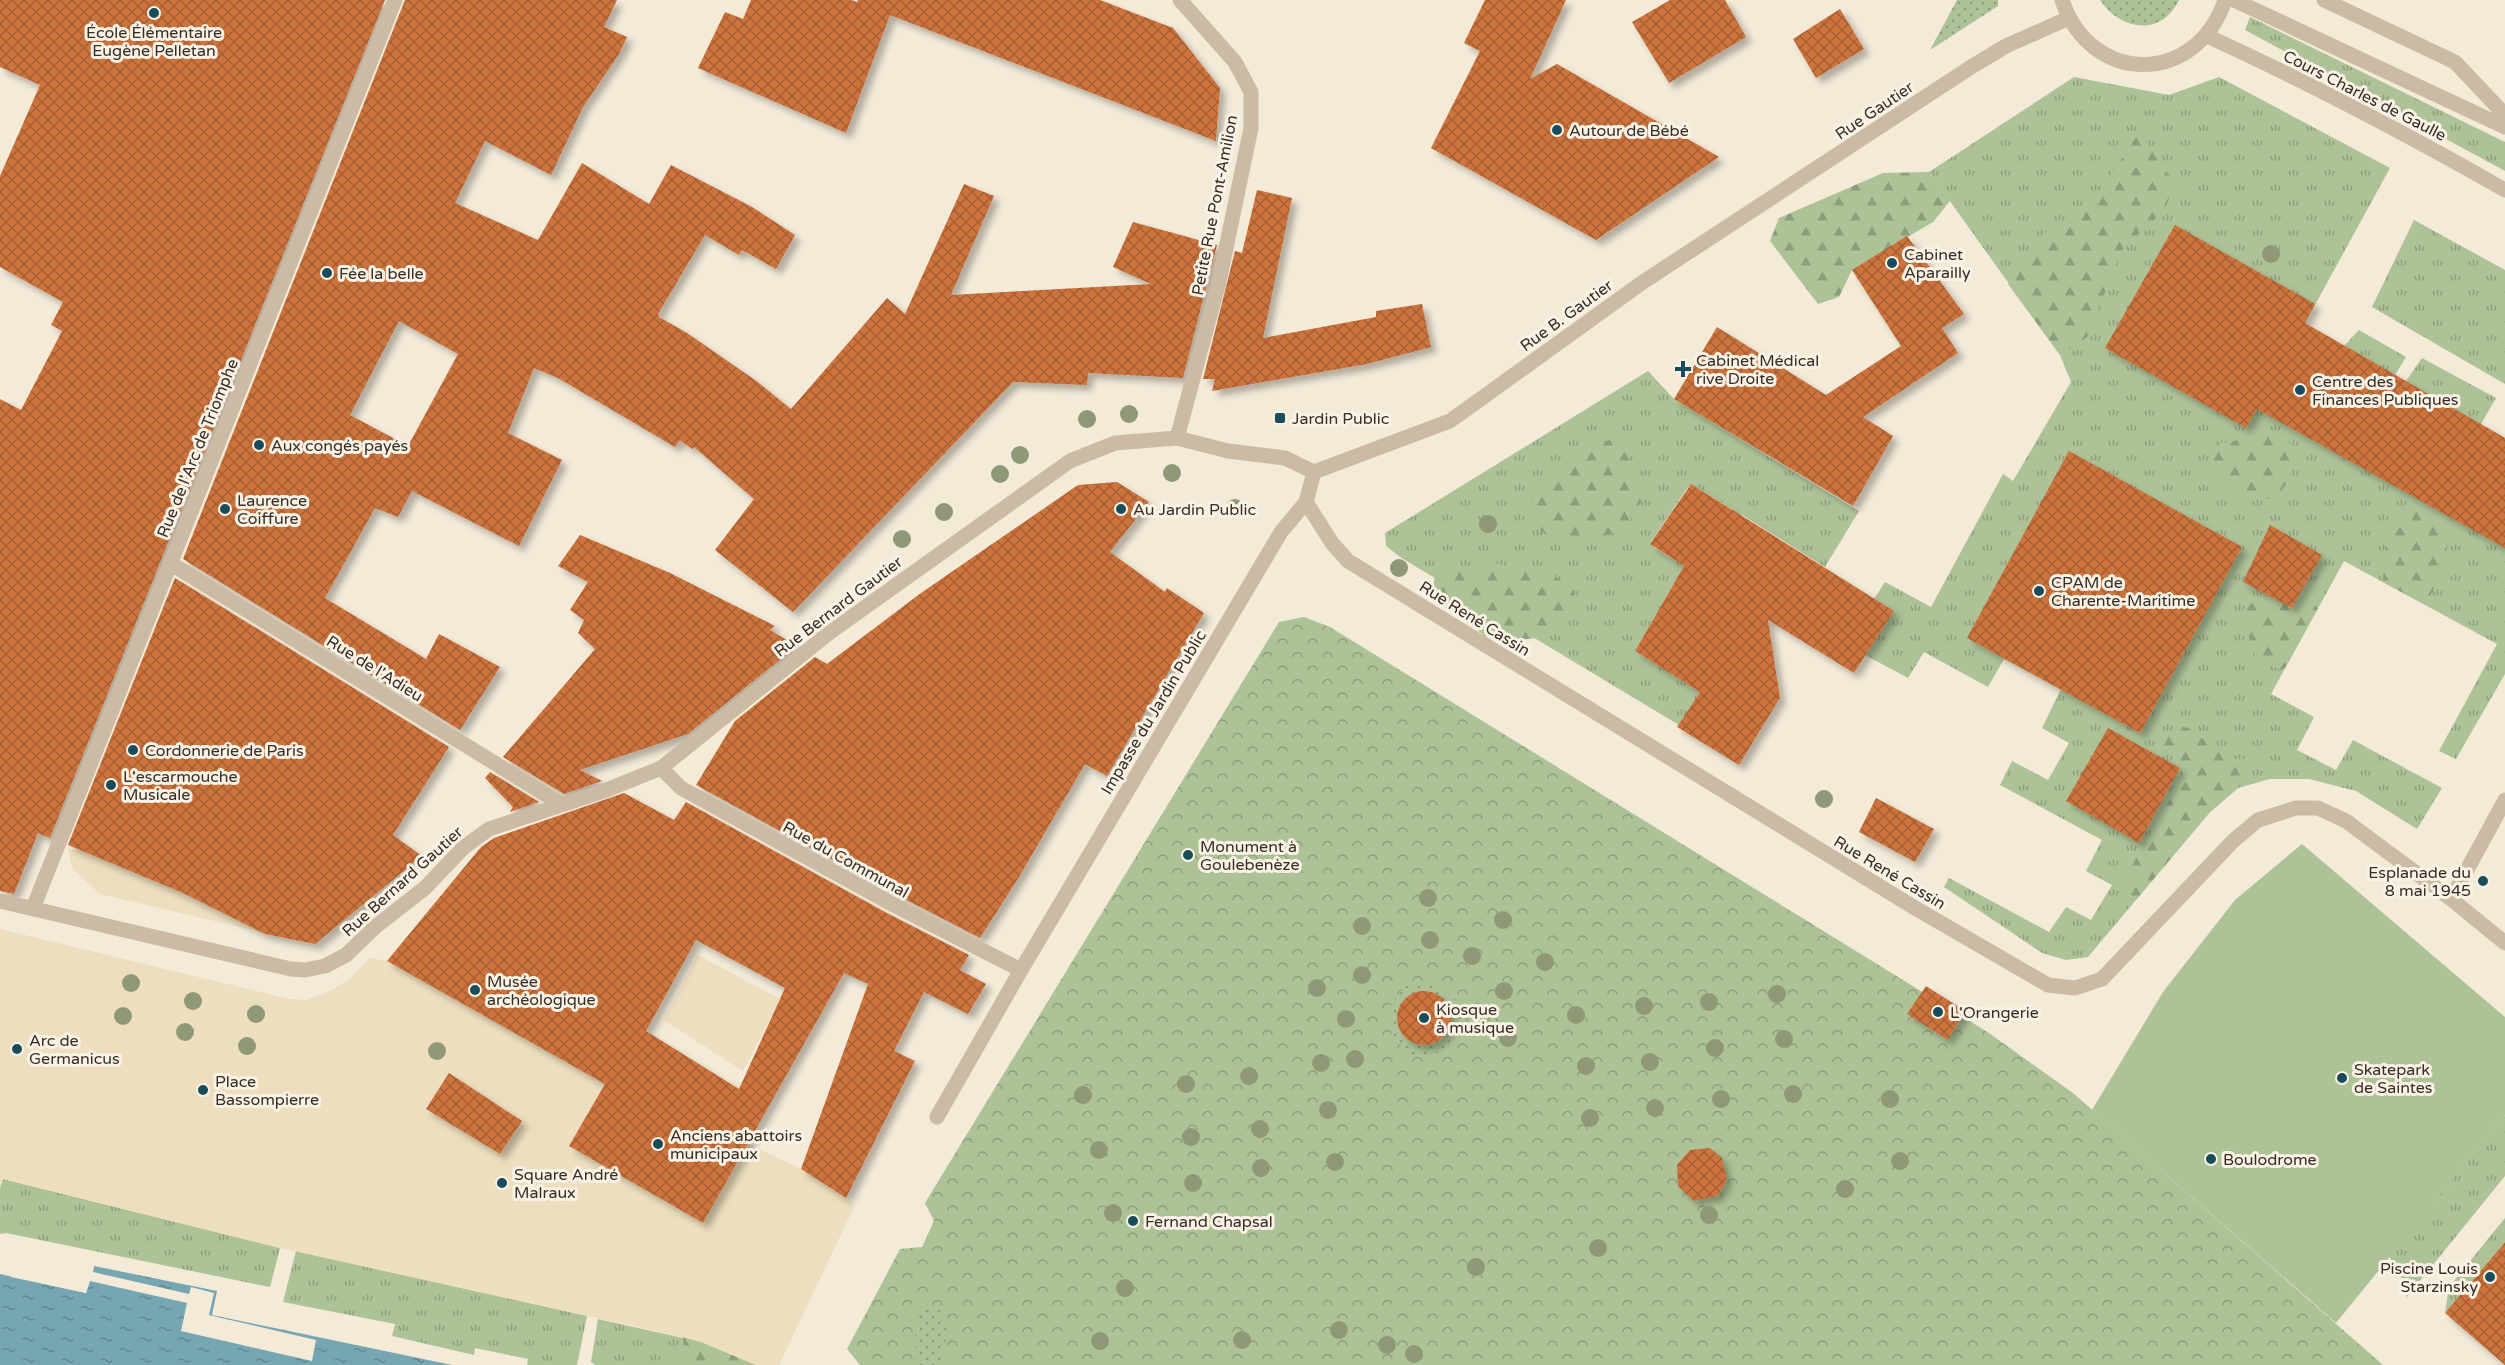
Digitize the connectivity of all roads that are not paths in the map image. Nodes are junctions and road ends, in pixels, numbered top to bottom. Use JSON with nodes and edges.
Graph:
{"nodes":[{"id":1,"x":395,"y":0,"type":"edge"},
{"id":2,"x":1180,"y":0,"type":"edge"},
{"id":3,"x":2062,"y":0,"type":"edge"},
{"id":4,"x":2225,"y":0,"type":"edge"},
{"id":5,"x":2234,"y":0,"type":"edge"},
{"id":6,"x":2324,"y":0,"type":"edge"},
{"id":7,"x":2068,"y":18,"type":"junction"},
{"id":8,"x":2206,"y":36,"type":"junction"},
{"id":9,"x":2505,"y":116,"type":"edge"},
{"id":10,"x":2505,"y":127,"type":"edge"},
{"id":11,"x":2505,"y":190,"type":"edge"},
{"id":12,"x":1706,"y":242,"type":"joint"},
{"id":13,"x":1177,"y":438,"type":"junction"},
{"id":14,"x":1314,"y":472,"type":"junction"},
{"id":15,"x":1306,"y":502,"type":"junction"},
{"id":16,"x":170,"y":563,"type":"junction"},
{"id":17,"x":660,"y":768,"type":"junction"},
{"id":18,"x":2505,"y":800,"type":"edge"},
{"id":19,"x":561,"y":804,"type":"junction"},
{"id":20,"x":2451,"y":899,"type":"junction"},
{"id":21,"x":0,"y":901,"type":"edge"},
{"id":22,"x":33,"y":908,"type":"junction"},
{"id":23,"x":2505,"y":943,"type":"edge"},
{"id":24,"x":1021,"y":970,"type":"junction"},
{"id":25,"x":938,"y":1117,"type":"dead end"}],
"edges":[{"from":1,"to":16,"type":"street","name":"Rue de l'Arc de Triomphe"},
{"from":2,"to":13,"type":"street","name":"Petite Rue Pont-Amilion"},
{"from":3,"to":7,"type":"street"},
{"from":4,"to":8,"type":"street"},
{"from":5,"to":10,"type":"street","name":"Cours Charles de Gaulle"},
{"from":6,"to":9,"type":"street"},
{"from":7,"to":8,"type":"street"},
{"from":7,"to":12,"type":"street","name":"Rue Gautier"},
{"from":8,"to":11,"type":"street","name":"Cours Charles de Gaulle"},
{"from":12,"to":14,"type":"street","name":"Rue B. Gautier"},
{"from":13,"to":14,"type":"street","name":"Rue Bernard Gautier"},
{"from":13,"to":17,"type":"street","name":"Rue Bernard Gautier"},
{"from":14,"to":15,"type":"street","name":"Impasse du Jardin Public"},
{"from":15,"to":20,"type":"street","name":"Rue René Cassin"},
{"from":15,"to":24,"type":"street","name":"Impasse du Jardin Public"},
{"from":16,"to":19,"type":"street","name":"Rue de l'Adieu"},
{"from":16,"to":22,"type":"street","name":"Rue de l'Arc de Triomphe"},
{"from":17,"to":19,"type":"street","name":"Rue Bernard Gautier"},
{"from":17,"to":24,"type":"street","name":"Rue du Communal"},
{"from":18,"to":20,"type":"street"},
{"from":19,"to":22,"type":"street","name":"Rue Bernard Gautier"},
{"from":20,"to":23,"type":"street","name":"Rue René Cassin"},
{"from":21,"to":22,"type":"street"},
{"from":24,"to":25,"type":"street","name":"Impasse du Jardin Public"}]}
